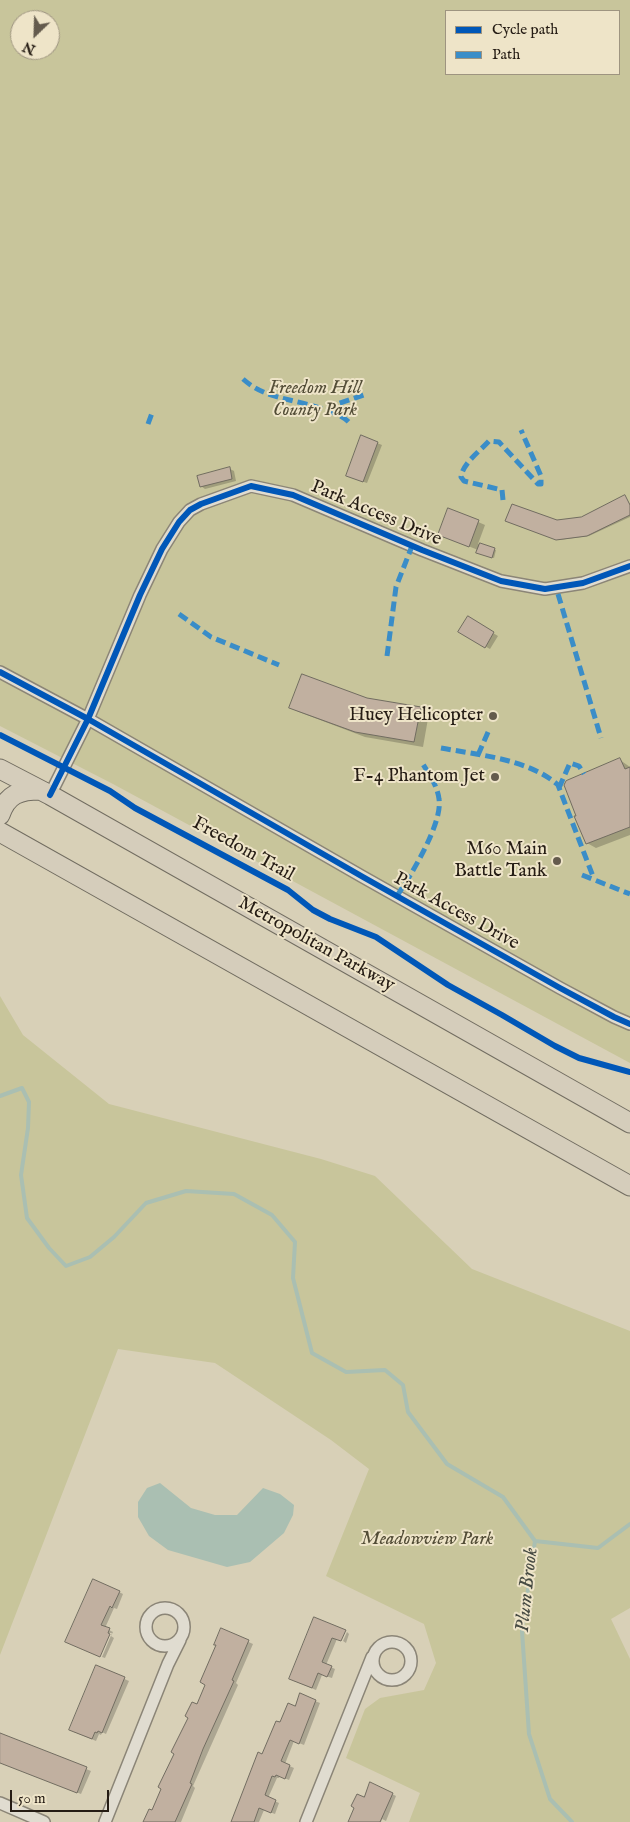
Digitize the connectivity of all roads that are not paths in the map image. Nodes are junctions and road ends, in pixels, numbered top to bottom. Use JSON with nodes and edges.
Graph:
{"nodes":[{"id":1,"x":630,"y":566,"type":"edge"},
{"id":2,"x":0,"y":672,"type":"edge"},
{"id":3,"x":88,"y":718,"type":"junction"},
{"id":4,"x":0,"y":769,"type":"edge"},
{"id":5,"x":45,"y":792,"type":"junction"},
{"id":6,"x":0,"y":815,"type":"edge"},
{"id":7,"x":0,"y":832,"type":"edge"},
{"id":8,"x":630,"y":1024,"type":"edge"},
{"id":9,"x":629,"y":1122,"type":"edge"},
{"id":10,"x":630,"y":1186,"type":"edge"},
{"id":11,"x":180,"y":1640,"type":"junction"},
{"id":12,"x":156,"y":1645,"type":"junction"},
{"id":13,"x":372,"y":1657,"type":"junction"},
{"id":14,"x":168,"y":1664,"type":"junction"},
{"id":15,"x":384,"y":1678,"type":"junction"},
{"id":16,"x":360,"y":1687,"type":"junction"},
{"id":17,"x":0,"y":1804,"type":"edge"},
{"id":18,"x":44,"y":1822,"type":"edge"},
{"id":19,"x":105,"y":1822,"type":"edge"},
{"id":20,"x":306,"y":1822,"type":"edge"}],
"edges":[{"from":1,"to":3,"type":"street","name":"Park Access Drive"},
{"from":2,"to":3,"type":"street","name":"Park Access Drive"},
{"from":3,"to":5,"type":"street","name":"Park Access Drive"},
{"from":3,"to":8,"type":"street","name":"Park Access Drive"},
{"from":4,"to":5,"type":"main road","name":"Metropolitan Parkway"},
{"from":5,"to":6,"type":"main road"},
{"from":5,"to":9,"type":"main road","name":"Metropolitan Parkway"},
{"from":7,"to":10,"type":"main road"},
{"from":11,"to":12,"type":"street"},
{"from":11,"to":12,"type":"street"},
{"from":11,"to":14,"type":"street"},
{"from":12,"to":14,"type":"street"},
{"from":13,"to":15,"type":"street"},
{"from":13,"to":15,"type":"street"},
{"from":13,"to":16,"type":"street"},
{"from":14,"to":19,"type":"street"},
{"from":15,"to":16,"type":"street"},
{"from":16,"to":20,"type":"street"},
{"from":17,"to":18,"type":"street"}]}
